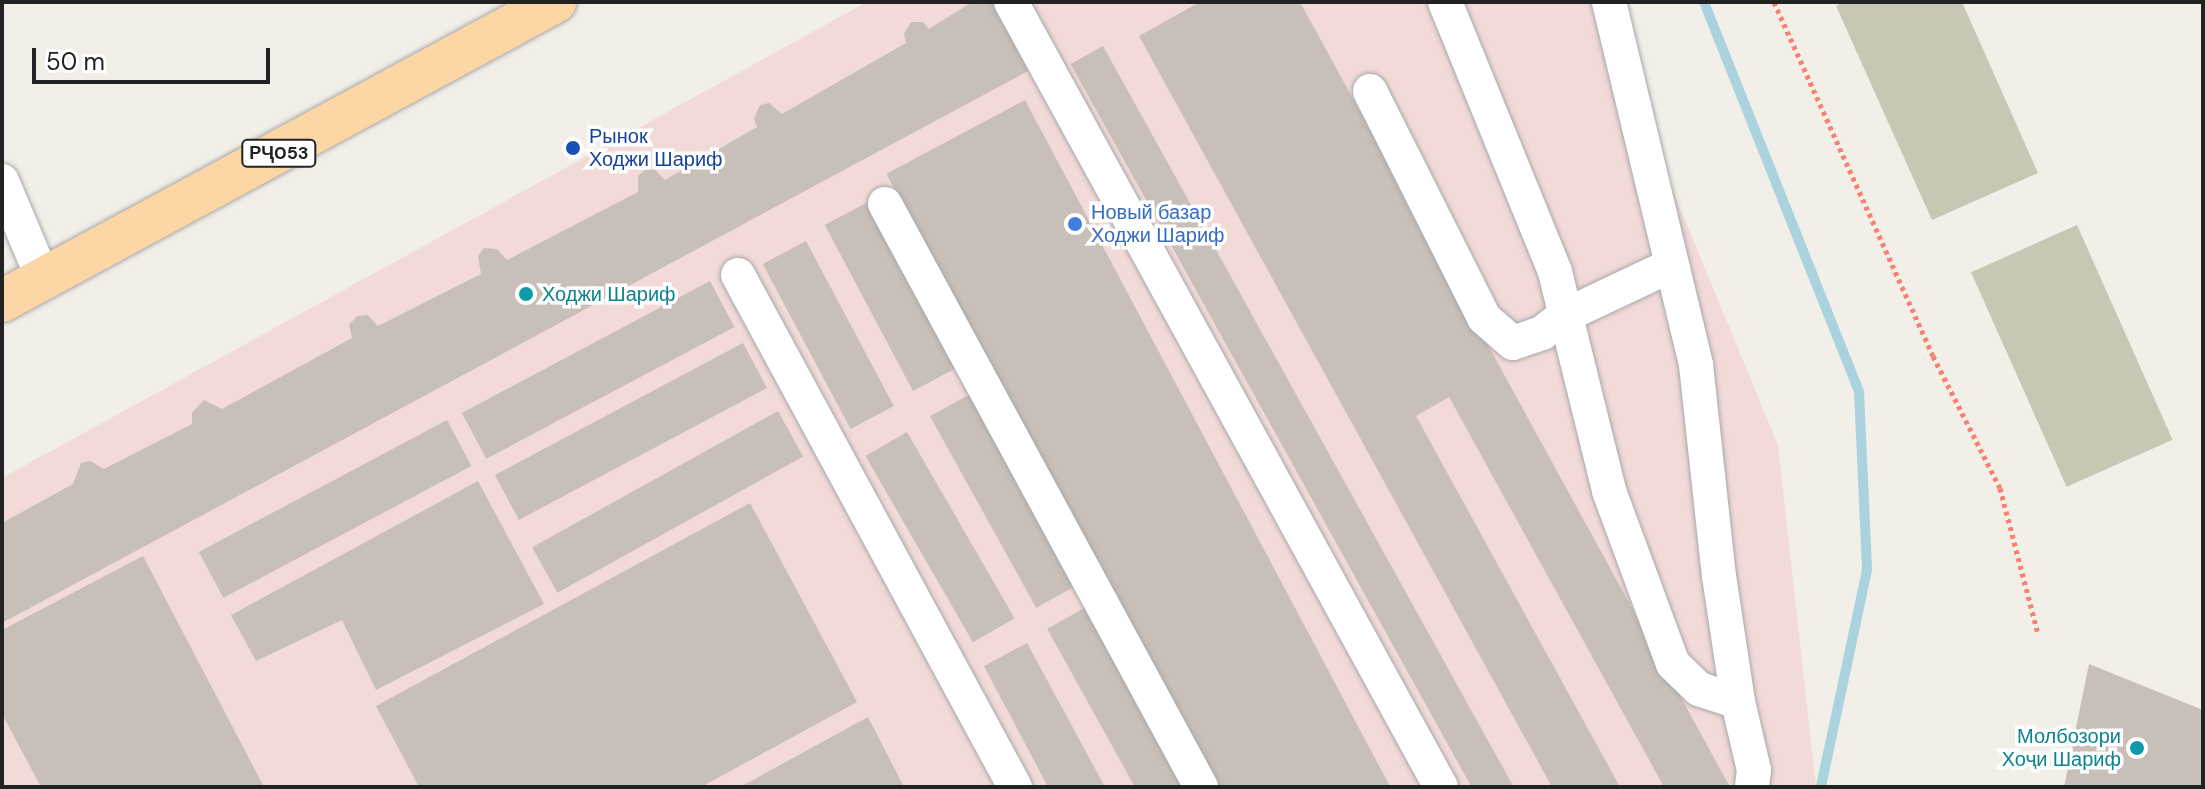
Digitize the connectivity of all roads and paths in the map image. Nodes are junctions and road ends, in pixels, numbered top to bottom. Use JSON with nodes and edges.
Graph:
{"nodes":[{"id":1,"x":555,"y":2,"type":"edge"},
{"id":2,"x":1011,"y":2,"type":"edge"},
{"id":3,"x":1445,"y":2,"type":"edge"},
{"id":4,"x":1609,"y":2,"type":"edge"},
{"id":5,"x":1774,"y":2,"type":"edge"},
{"id":6,"x":1370,"y":91,"type":"dead end"},
{"id":7,"x":2,"y":181,"type":"edge"},
{"id":8,"x":885,"y":204,"type":"dead end"},
{"id":9,"x":1672,"y":265,"type":"junction"},
{"id":10,"x":738,"y":275,"type":"dead end"},
{"id":11,"x":44,"y":281,"type":"junction"},
{"id":12,"x":2,"y":301,"type":"edge"},
{"id":13,"x":1564,"y":316,"type":"junction"},
{"id":14,"x":2038,"y":634,"type":"dead end"},
{"id":15,"x":1738,"y":702,"type":"junction"},
{"id":16,"x":1015,"y":787,"type":"edge"},
{"id":17,"x":1201,"y":787,"type":"edge"},
{"id":18,"x":1441,"y":787,"type":"edge"},
{"id":19,"x":1752,"y":787,"type":"edge"}],
"edges":[{"from":1,"to":11,"type":"main road","number":"РҶ053"},
{"from":2,"to":18,"type":"street"},
{"from":3,"to":13,"type":"street"},
{"from":4,"to":9,"type":"street"},
{"from":5,"to":14,"type":"path"},
{"from":6,"to":13,"type":"street"},
{"from":7,"to":11,"type":"street"},
{"from":8,"to":17,"type":"street"},
{"from":9,"to":13,"type":"street"},
{"from":9,"to":15,"type":"street"},
{"from":10,"to":16,"type":"street"},
{"from":11,"to":12,"type":"main road","number":"РҶ053"},
{"from":13,"to":15,"type":"street"},
{"from":15,"to":19,"type":"street"}]}
